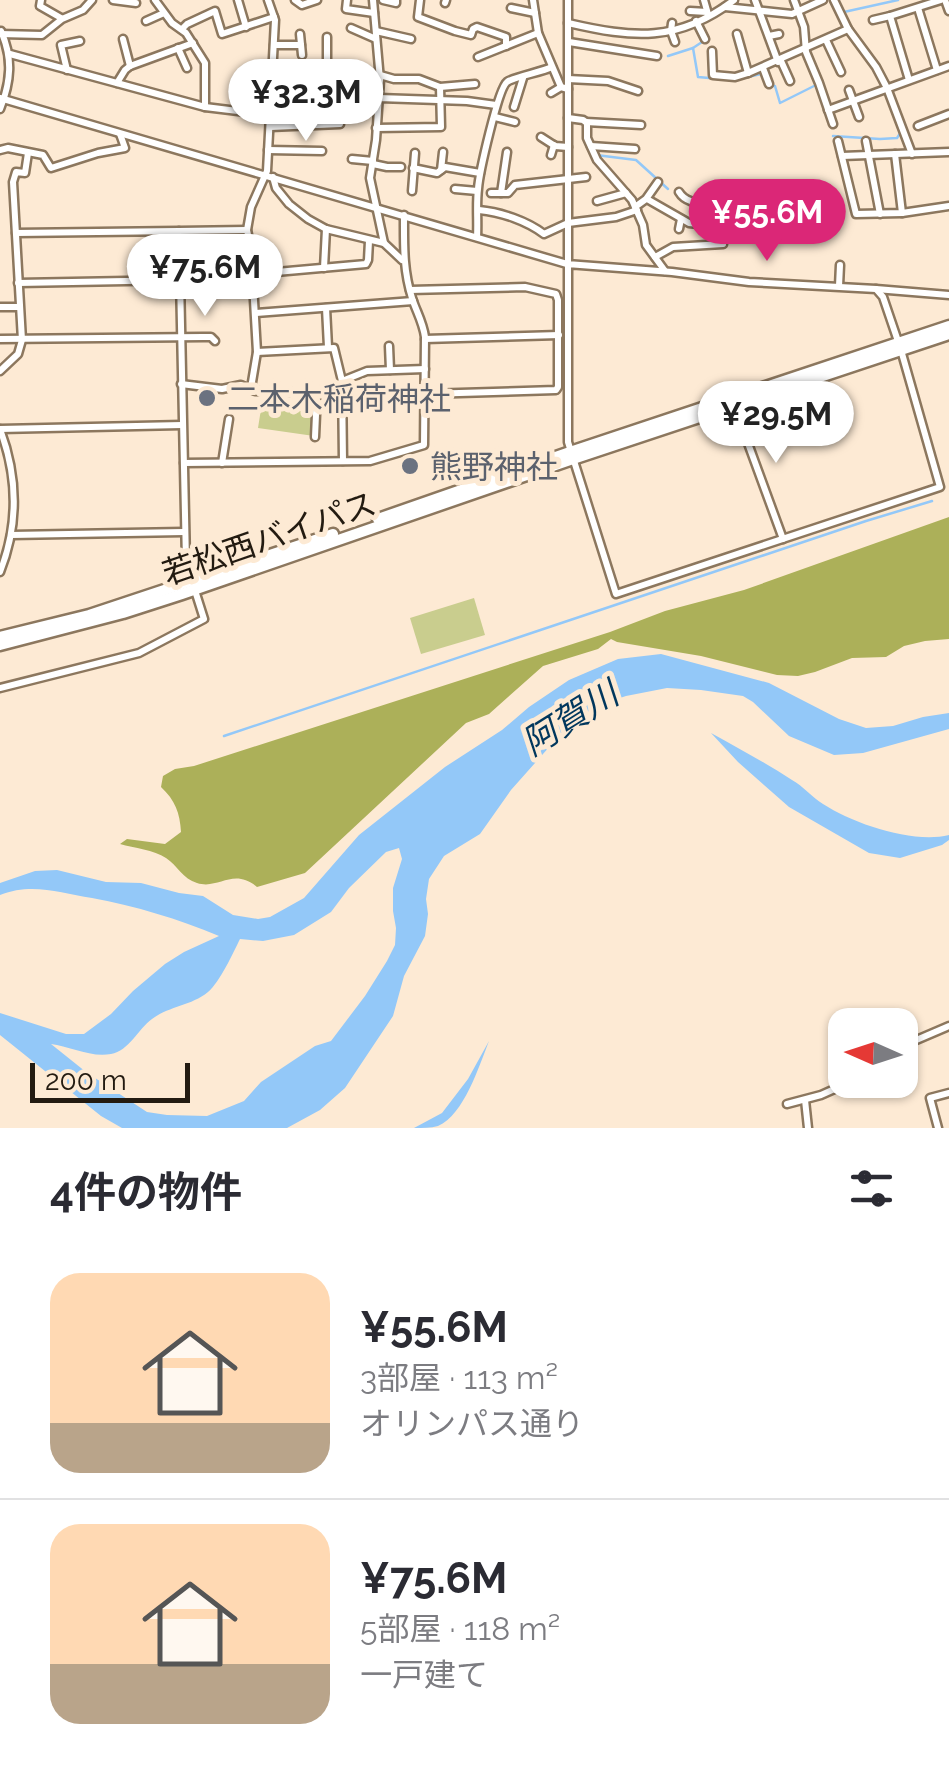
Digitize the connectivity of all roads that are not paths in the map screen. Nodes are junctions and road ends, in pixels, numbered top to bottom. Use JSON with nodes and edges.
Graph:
{"nodes":[{"id":1,"x":41,"y":0,"type":"edge"},
{"id":2,"x":92,"y":0,"type":"edge"},
{"id":3,"x":113,"y":0,"type":"edge"},
{"id":4,"x":155,"y":0,"type":"edge"},
{"id":5,"x":238,"y":0,"type":"edge"},
{"id":6,"x":268,"y":0,"type":"edge"},
{"id":7,"x":295,"y":0,"type":"edge"},
{"id":8,"x":317,"y":0,"type":"edge"},
{"id":9,"x":347,"y":0,"type":"edge"},
{"id":10,"x":373,"y":0,"type":"edge"},
{"id":11,"x":383,"y":0,"type":"edge"},
{"id":12,"x":396,"y":0,"type":"edge"},
{"id":13,"x":420,"y":0,"type":"edge"},
{"id":14,"x":533,"y":0,"type":"edge"},
{"id":15,"x":568,"y":0,"type":"edge"},
{"id":16,"x":704,"y":0,"type":"edge"},
{"id":17,"x":734,"y":0,"type":"edge"},
{"id":18,"x":755,"y":0,"type":"edge"},
{"id":19,"x":794,"y":0,"type":"edge"},
{"id":20,"x":823,"y":0,"type":"edge"},
{"id":21,"x":834,"y":0,"type":"edge"},
{"id":22,"x":943,"y":0,"type":"edge"},
{"id":23,"x":136,"y":4,"type":"dead end"},
{"id":24,"x":511,"y":8,"type":"dead end"},
{"id":25,"x":724,"y":8,"type":"junction"},
{"id":26,"x":918,"y":8,"type":"junction"},
{"id":27,"x":760,"y":11,"type":"junction"},
{"id":28,"x":799,"y":11,"type":"junction"},
{"id":29,"x":949,"y":11,"type":"edge"},
{"id":30,"x":164,"y":13,"type":"junction"},
{"id":31,"x":374,"y":13,"type":"junction"},
{"id":32,"x":535,"y":13,"type":"junction"},
{"id":33,"x":708,"y":14,"type":"junction"},
{"id":34,"x":890,"y":16,"type":"junction"},
{"id":35,"x":274,"y":17,"type":"junction"},
{"id":36,"x":62,"y":18,"type":"junction"},
{"id":37,"x":691,"y":19,"type":"junction"},
{"id":38,"x":873,"y":20,"type":"dead end"},
{"id":39,"x":146,"y":21,"type":"dead end"},
{"id":40,"x":568,"y":23,"type":"junction"},
{"id":41,"x":658,"y":24,"type":"dead end"},
{"id":42,"x":246,"y":27,"type":"junction"},
{"id":43,"x":672,"y":27,"type":"junction"},
{"id":44,"x":182,"y":28,"type":"junction"},
{"id":45,"x":350,"y":28,"type":"dead end"},
{"id":46,"x":848,"y":30,"type":"junction"},
{"id":47,"x":1,"y":33,"type":"edge"},
{"id":48,"x":300,"y":34,"type":"dead end"},
{"id":49,"x":538,"y":34,"type":"junction"},
{"id":50,"x":657,"y":34,"type":"junction"},
{"id":51,"x":737,"y":34,"type":"dead end"},
{"id":52,"x":779,"y":34,"type":"dead end"},
{"id":53,"x":376,"y":35,"type":"junction"},
{"id":54,"x":769,"y":36,"type":"junction"},
{"id":55,"x":326,"y":37,"type":"dead end"},
{"id":56,"x":123,"y":39,"type":"dead end"},
{"id":57,"x":410,"y":39,"type":"dead end"},
{"id":58,"x":706,"y":39,"type":"dead end"},
{"id":59,"x":80,"y":40,"type":"dead end"},
{"id":60,"x":826,"y":40,"type":"junction"},
{"id":61,"x":192,"y":42,"type":"junction"},
{"id":62,"x":569,"y":42,"type":"junction"},
{"id":63,"x":675,"y":42,"type":"dead end"},
{"id":64,"x":301,"y":44,"type":"junction"},
{"id":65,"x":274,"y":46,"type":"junction"},
{"id":66,"x":506,"y":46,"type":"junction"},
{"id":67,"x":178,"y":48,"type":"junction"},
{"id":68,"x":806,"y":49,"type":"junction"},
{"id":69,"x":712,"y":52,"type":"dead end"},
{"id":70,"x":10,"y":54,"type":"junction"},
{"id":71,"x":302,"y":55,"type":"dead end"},
{"id":72,"x":657,"y":56,"type":"dead end"},
{"id":73,"x":478,"y":58,"type":"dead end"},
{"id":74,"x":780,"y":61,"type":"junction"},
{"id":75,"x":130,"y":66,"type":"junction"},
{"id":76,"x":949,"y":66,"type":"edge"},
{"id":77,"x":552,"y":67,"type":"junction"},
{"id":78,"x":186,"y":68,"type":"dead end"},
{"id":79,"x":763,"y":68,"type":"junction"},
{"id":80,"x":67,"y":70,"type":"junction"},
{"id":81,"x":937,"y":70,"type":"junction"},
{"id":82,"x":841,"y":72,"type":"dead end"},
{"id":83,"x":748,"y":74,"type":"junction"},
{"id":84,"x":380,"y":75,"type":"junction"},
{"id":85,"x":522,"y":78,"type":"junction"},
{"id":86,"x":568,"y":78,"type":"junction"},
{"id":87,"x":272,"y":80,"type":"junction"},
{"id":88,"x":909,"y":80,"type":"junction"},
{"id":89,"x":790,"y":81,"type":"dead end"},
{"id":90,"x":116,"y":84,"type":"junction"},
{"id":91,"x":769,"y":84,"type":"dead end"},
{"id":92,"x":440,"y":87,"type":"junction"},
{"id":93,"x":565,"y":88,"type":"junction"},
{"id":94,"x":887,"y":88,"type":"junction"},
{"id":95,"x":849,"y":90,"type":"dead end"},
{"id":96,"x":638,"y":91,"type":"dead end"},
{"id":97,"x":551,"y":93,"type":"dead end"},
{"id":98,"x":379,"y":98,"type":"junction"},
{"id":99,"x":2,"y":99,"type":"edge"},
{"id":100,"x":440,"y":100,"type":"junction"},
{"id":101,"x":467,"y":101,"type":"junction"},
{"id":102,"x":853,"y":102,"type":"junction"},
{"id":103,"x":271,"y":104,"type":"junction"},
{"id":104,"x":496,"y":105,"type":"junction"},
{"id":105,"x":204,"y":107,"type":"junction"},
{"id":106,"x":514,"y":107,"type":"dead end"},
{"id":107,"x":0,"y":108,"type":"edge"},
{"id":108,"x":828,"y":110,"type":"junction"},
{"id":109,"x":949,"y":114,"type":"edge"},
{"id":110,"x":270,"y":116,"type":"junction"},
{"id":111,"x":495,"y":117,"type":"junction"},
{"id":112,"x":568,"y":118,"type":"junction"},
{"id":113,"x":858,"y":118,"type":"dead end"},
{"id":114,"x":515,"y":122,"type":"dead end"},
{"id":115,"x":586,"y":122,"type":"junction"},
{"id":116,"x":340,"y":124,"type":"dead end"},
{"id":117,"x":832,"y":124,"type":"dead end"},
{"id":118,"x":641,"y":125,"type":"dead end"},
{"id":119,"x":918,"y":126,"type":"dead end"},
{"id":120,"x":270,"y":127,"type":"junction"},
{"id":121,"x":376,"y":128,"type":"junction"},
{"id":122,"x":120,"y":133,"type":"junction"},
{"id":123,"x":541,"y":137,"type":"dead end"},
{"id":124,"x":838,"y":141,"type":"dead end"},
{"id":125,"x":866,"y":141,"type":"dead end"},
{"id":126,"x":554,"y":145,"type":"junction"},
{"id":127,"x":590,"y":146,"type":"junction"},
{"id":128,"x":568,"y":147,"type":"junction"},
{"id":129,"x":635,"y":149,"type":"dead end"},
{"id":130,"x":0,"y":150,"type":"edge"},
{"id":131,"x":268,"y":150,"type":"junction"},
{"id":132,"x":322,"y":151,"type":"dead end"},
{"id":133,"x":442,"y":152,"type":"dead end"},
{"id":134,"x":508,"y":152,"type":"dead end"},
{"id":135,"x":949,"y":152,"type":"edge"},
{"id":136,"x":415,"y":153,"type":"dead end"},
{"id":137,"x":28,"y":154,"type":"junction"},
{"id":138,"x":895,"y":154,"type":"junction"},
{"id":139,"x":912,"y":154,"type":"junction"},
{"id":140,"x":551,"y":155,"type":"dead end"},
{"id":141,"x":869,"y":155,"type":"junction"},
{"id":142,"x":842,"y":156,"type":"junction"},
{"id":143,"x":352,"y":159,"type":"dead end"},
{"id":144,"x":373,"y":162,"type":"junction"},
{"id":145,"x":401,"y":167,"type":"dead end"},
{"id":146,"x":414,"y":168,"type":"junction"},
{"id":147,"x":441,"y":170,"type":"junction"},
{"id":148,"x":480,"y":174,"type":"junction"},
{"id":149,"x":269,"y":176,"type":"junction"},
{"id":150,"x":586,"y":176,"type":"dead end"},
{"id":151,"x":568,"y":180,"type":"junction"},
{"id":152,"x":658,"y":182,"type":"dead end"},
{"id":153,"x":455,"y":189,"type":"dead end"},
{"id":154,"x":412,"y":191,"type":"dead end"},
{"id":155,"x":477,"y":191,"type":"junction"},
{"id":156,"x":626,"y":192,"type":"junction"},
{"id":157,"x":491,"y":193,"type":"dead end"},
{"id":158,"x":501,"y":193,"type":"junction"},
{"id":159,"x":647,"y":199,"type":"junction"},
{"id":160,"x":597,"y":201,"type":"dead end"},
{"id":161,"x":714,"y":204,"type":"dead end"},
{"id":162,"x":949,"y":206,"type":"edge"},
{"id":163,"x":377,"y":207,"type":"junction"},
{"id":164,"x":636,"y":208,"type":"junction"},
{"id":165,"x":479,"y":210,"type":"junction"},
{"id":166,"x":902,"y":213,"type":"junction"},
{"id":167,"x":880,"y":214,"type":"junction"},
{"id":168,"x":404,"y":216,"type":"junction"},
{"id":169,"x":678,"y":216,"type":"junction"},
{"id":170,"x":568,"y":223,"type":"junction"},
{"id":171,"x":717,"y":226,"type":"dead end"},
{"id":172,"x":326,"y":229,"type":"junction"},
{"id":173,"x":180,"y":230,"type":"junction"},
{"id":174,"x":247,"y":230,"type":"junction"},
{"id":175,"x":679,"y":230,"type":"dead end"},
{"id":176,"x":16,"y":233,"type":"junction"},
{"id":177,"x":477,"y":237,"type":"junction"},
{"id":178,"x":369,"y":240,"type":"junction"},
{"id":179,"x":384,"y":243,"type":"junction"},
{"id":180,"x":724,"y":244,"type":"dead end"},
{"id":181,"x":655,"y":257,"type":"junction"},
{"id":182,"x":403,"y":261,"type":"junction"},
{"id":183,"x":567,"y":264,"type":"junction"},
{"id":184,"x":840,"y":265,"type":"dead end"},
{"id":185,"x":324,"y":268,"type":"junction"},
{"id":186,"x":665,"y":271,"type":"junction"},
{"id":187,"x":222,"y":273,"type":"dead end"},
{"id":188,"x":253,"y":274,"type":"junction"},
{"id":189,"x":180,"y":276,"type":"junction"},
{"id":190,"x":18,"y":283,"type":"junction"},
{"id":191,"x":839,"y":286,"type":"junction"},
{"id":192,"x":876,"y":289,"type":"junction"},
{"id":193,"x":410,"y":290,"type":"junction"},
{"id":194,"x":949,"y":295,"type":"edge"},
{"id":195,"x":413,"y":302,"type":"junction"},
{"id":196,"x":19,"y":307,"type":"junction"},
{"id":197,"x":0,"y":308,"type":"edge"},
{"id":198,"x":326,"y":308,"type":"junction"},
{"id":199,"x":256,"y":313,"type":"junction"},
{"id":200,"x":949,"y":326,"type":"edge"},
{"id":201,"x":567,"y":334,"type":"junction"},
{"id":202,"x":949,"y":334,"type":"edge"},
{"id":203,"x":557,"y":335,"type":"junction"},
{"id":204,"x":180,"y":337,"type":"junction"},
{"id":205,"x":0,"y":339,"type":"edge"},
{"id":206,"x":426,"y":339,"type":"junction"},
{"id":207,"x":22,"y":340,"type":"junction"},
{"id":208,"x":215,"y":341,"type":"dead end"},
{"id":209,"x":389,"y":346,"type":"dead end"},
{"id":210,"x":899,"y":346,"type":"junction"},
{"id":211,"x":328,"y":347,"type":"junction"},
{"id":212,"x":257,"y":352,"type":"junction"},
{"id":213,"x":425,"y":369,"type":"junction"},
{"id":214,"x":390,"y":370,"type":"junction"},
{"id":215,"x":0,"y":371,"type":"edge"},
{"id":216,"x":342,"y":382,"type":"junction"},
{"id":217,"x":182,"y":384,"type":"junction"},
{"id":218,"x":251,"y":388,"type":"junction"},
{"id":219,"x":317,"y":392,"type":"junction"},
{"id":220,"x":342,"y":393,"type":"junction"},
{"id":221,"x":426,"y":394,"type":"junction"},
{"id":222,"x":734,"y":405,"type":"junction"},
{"id":223,"x":229,"y":419,"type":"dead end"},
{"id":224,"x":182,"y":425,"type":"junction"},
{"id":225,"x":0,"y":429,"type":"edge"},
{"id":226,"x":315,"y":437,"type":"dead end"},
{"id":227,"x":572,"y":456,"type":"junction"},
{"id":228,"x":4,"y":458,"type":"edge"},
{"id":229,"x":343,"y":461,"type":"junction"},
{"id":230,"x":184,"y":463,"type":"junction"},
{"id":231,"x":222,"y":463,"type":"junction"},
{"id":232,"x":184,"y":532,"type":"junction"},
{"id":233,"x":11,"y":535,"type":"junction"},
{"id":234,"x":782,"y":539,"type":"junction"},
{"id":235,"x":0,"y":572,"type":"edge"},
{"id":236,"x":194,"y":586,"type":"junction"},
{"id":237,"x":0,"y":637,"type":"edge"},
{"id":238,"x":0,"y":645,"type":"edge"},
{"id":239,"x":0,"y":688,"type":"edge"},
{"id":240,"x":949,"y":1026,"type":"edge"},
{"id":241,"x":918,"y":1039,"type":"edge"},
{"id":242,"x":828,"y":1092,"type":"edge"},
{"id":243,"x":949,"y":1093,"type":"edge"},
{"id":244,"x":804,"y":1100,"type":"junction"},
{"id":245,"x":787,"y":1104,"type":"dead end"},
{"id":246,"x":808,"y":1128,"type":"edge"},
{"id":247,"x":938,"y":1128,"type":"edge"}],
"edges":[{"from":1,"to":36,"type":"street"},
{"from":2,"to":36,"type":"street"},
{"from":3,"to":23,"type":"street"},
{"from":4,"to":30,"type":"street"},
{"from":5,"to":42,"type":"street"},
{"from":6,"to":35,"type":"street"},
{"from":7,"to":8,"type":"street"},
{"from":9,"to":31,"type":"street"},
{"from":10,"to":31,"type":"street"},
{"from":11,"to":12,"type":"street"},
{"from":13,"to":66,"type":"street"},
{"from":14,"to":32,"type":"street"},
{"from":15,"to":40,"type":"street"},
{"from":16,"to":33,"type":"street"},
{"from":17,"to":25,"type":"street"},
{"from":18,"to":27,"type":"street"},
{"from":19,"to":28,"type":"street"},
{"from":20,"to":28,"type":"street"},
{"from":21,"to":46,"type":"street"},
{"from":22,"to":26,"type":"street"},
{"from":22,"to":29,"type":"street"},
{"from":24,"to":32,"type":"street"},
{"from":25,"to":27,"type":"street"},
{"from":25,"to":33,"type":"street"},
{"from":26,"to":34,"type":"street"},
{"from":26,"to":81,"type":"street"},
{"from":27,"to":28,"type":"street"},
{"from":27,"to":54,"type":"street"},
{"from":28,"to":68,"type":"street"},
{"from":30,"to":39,"type":"street"},
{"from":30,"to":44,"type":"street"},
{"from":31,"to":53,"type":"street"},
{"from":32,"to":49,"type":"street"},
{"from":33,"to":37,"type":"street"},
{"from":34,"to":38,"type":"street"},
{"from":34,"to":88,"type":"street"},
{"from":35,"to":42,"type":"street"},
{"from":35,"to":65,"type":"street"},
{"from":36,"to":47,"type":"street"},
{"from":37,"to":43,"type":"street"},
{"from":37,"to":58,"type":"street"},
{"from":40,"to":50,"type":"street"},
{"from":40,"to":62,"type":"street"},
{"from":41,"to":50,"type":"street"},
{"from":42,"to":44,"type":"street"},
{"from":43,"to":50,"type":"street"},
{"from":43,"to":63,"type":"street"},
{"from":44,"to":61,"type":"street"},
{"from":45,"to":53,"type":"street"},
{"from":46,"to":60,"type":"street"},
{"from":46,"to":94,"type":"street"},
{"from":47,"to":70,"type":"street"},
{"from":48,"to":64,"type":"street"},
{"from":49,"to":66,"type":"street"},
{"from":49,"to":77,"type":"street"},
{"from":51,"to":83,"type":"street"},
{"from":52,"to":54,"type":"street"},
{"from":53,"to":57,"type":"street"},
{"from":53,"to":84,"type":"street"},
{"from":54,"to":74,"type":"street"},
{"from":55,"to":87,"type":"street"},
{"from":56,"to":75,"type":"street"},
{"from":59,"to":80,"type":"street"},
{"from":60,"to":68,"type":"street"},
{"from":60,"to":82,"type":"street"},
{"from":61,"to":67,"type":"street"},
{"from":61,"to":105,"type":"street"},
{"from":62,"to":72,"type":"street"},
{"from":62,"to":86,"type":"street"},
{"from":64,"to":65,"type":"street"},
{"from":64,"to":71,"type":"street"},
{"from":65,"to":87,"type":"street"},
{"from":66,"to":73,"type":"street"},
{"from":67,"to":75,"type":"street"},
{"from":67,"to":78,"type":"street"},
{"from":68,"to":74,"type":"street"},
{"from":68,"to":108,"type":"street"},
{"from":69,"to":83,"type":"street"},
{"from":70,"to":80,"type":"street"},
{"from":70,"to":99,"type":"street"},
{"from":74,"to":79,"type":"street"},
{"from":74,"to":89,"type":"street"},
{"from":75,"to":90,"type":"street"},
{"from":76,"to":81,"type":"street"},
{"from":77,"to":85,"type":"street"},
{"from":77,"to":93,"type":"street"},
{"from":79,"to":83,"type":"street"},
{"from":79,"to":91,"type":"street"},
{"from":80,"to":90,"type":"street"},
{"from":81,"to":88,"type":"street"},
{"from":84,"to":92,"type":"street"},
{"from":84,"to":98,"type":"street"},
{"from":85,"to":104,"type":"street"},
{"from":85,"to":106,"type":"street"},
{"from":86,"to":93,"type":"street"},
{"from":86,"to":96,"type":"street"},
{"from":87,"to":103,"type":"street"},
{"from":88,"to":94,"type":"street"},
{"from":90,"to":105,"type":"street"},
{"from":92,"to":100,"type":"street"},
{"from":92,"to":101,"type":"street"},
{"from":93,"to":97,"type":"street"},
{"from":93,"to":112,"type":"street"},
{"from":94,"to":102,"type":"street"},
{"from":94,"to":139,"type":"street"},
{"from":95,"to":102,"type":"street"},
{"from":98,"to":100,"type":"street"},
{"from":98,"to":103,"type":"street"},
{"from":98,"to":121,"type":"street"},
{"from":99,"to":107,"type":"street"},
{"from":99,"to":122,"type":"street"},
{"from":100,"to":101,"type":"street"},
{"from":100,"to":121,"type":"street"},
{"from":101,"to":104,"type":"street"},
{"from":102,"to":108,"type":"street"},
{"from":102,"to":113,"type":"street"},
{"from":103,"to":110,"type":"street"},
{"from":104,"to":111,"type":"street"},
{"from":105,"to":110,"type":"street"},
{"from":108,"to":117,"type":"street"},
{"from":109,"to":119,"type":"street"},
{"from":110,"to":120,"type":"street"},
{"from":111,"to":114,"type":"street"},
{"from":111,"to":148,"type":"street"},
{"from":112,"to":115,"type":"street"},
{"from":112,"to":128,"type":"street"},
{"from":115,"to":118,"type":"street"},
{"from":115,"to":127,"type":"street"},
{"from":116,"to":120,"type":"street"},
{"from":120,"to":131,"type":"street"},
{"from":121,"to":144,"type":"street"},
{"from":122,"to":137,"type":"street"},
{"from":122,"to":149,"type":"street"},
{"from":123,"to":126,"type":"street"},
{"from":124,"to":142,"type":"street"},
{"from":125,"to":141,"type":"street"},
{"from":126,"to":128,"type":"street"},
{"from":126,"to":140,"type":"street"},
{"from":127,"to":129,"type":"street"},
{"from":127,"to":156,"type":"street"},
{"from":128,"to":151,"type":"street"},
{"from":130,"to":137,"type":"street"},
{"from":131,"to":132,"type":"street"},
{"from":131,"to":149,"type":"street"},
{"from":133,"to":147,"type":"street"},
{"from":134,"to":158,"type":"street"},
{"from":135,"to":139,"type":"street"},
{"from":136,"to":146,"type":"street"},
{"from":137,"to":176,"type":"street"},
{"from":138,"to":139,"type":"street"},
{"from":138,"to":141,"type":"street"},
{"from":138,"to":166,"type":"street"},
{"from":141,"to":142,"type":"street"},
{"from":141,"to":167,"type":"street"},
{"from":142,"to":167,"type":"street"},
{"from":143,"to":144,"type":"street"},
{"from":144,"to":145,"type":"street"},
{"from":144,"to":163,"type":"street"},
{"from":146,"to":147,"type":"street"},
{"from":146,"to":154,"type":"street"},
{"from":147,"to":148,"type":"street"},
{"from":148,"to":155,"type":"street"},
{"from":149,"to":163,"type":"street"},
{"from":149,"to":172,"type":"street"},
{"from":149,"to":174,"type":"street"},
{"from":150,"to":151,"type":"street"},
{"from":151,"to":158,"type":"street"},
{"from":151,"to":170,"type":"street"},
{"from":152,"to":159,"type":"street"},
{"from":153,"to":155,"type":"street"},
{"from":155,"to":165,"type":"street"},
{"from":156,"to":160,"type":"street"},
{"from":156,"to":164,"type":"street"},
{"from":157,"to":158,"type":"street"},
{"from":159,"to":164,"type":"street"},
{"from":159,"to":169,"type":"street"},
{"from":161,"to":169,"type":"street"},
{"from":162,"to":166,"type":"street"},
{"from":163,"to":168,"type":"street"},
{"from":163,"to":179,"type":"street"},
{"from":164,"to":170,"type":"street"},
{"from":164,"to":181,"type":"street"},
{"from":165,"to":170,"type":"street"},
{"from":165,"to":177,"type":"street"},
{"from":166,"to":167,"type":"street"},
{"from":168,"to":177,"type":"street"},
{"from":168,"to":182,"type":"street"},
{"from":169,"to":171,"type":"street"},
{"from":169,"to":175,"type":"street"},
{"from":170,"to":183,"type":"street"},
{"from":172,"to":178,"type":"street"},
{"from":172,"to":185,"type":"street"},
{"from":173,"to":174,"type":"street"},
{"from":173,"to":176,"type":"street"},
{"from":173,"to":189,"type":"street"},
{"from":174,"to":188,"type":"street"},
{"from":176,"to":190,"type":"street"},
{"from":177,"to":183,"type":"street"},
{"from":178,"to":179,"type":"street"},
{"from":178,"to":185,"type":"street"},
{"from":179,"to":182,"type":"street"},
{"from":180,"to":181,"type":"street"},
{"from":181,"to":186,"type":"street"},
{"from":182,"to":193,"type":"street"},
{"from":183,"to":186,"type":"street"},
{"from":183,"to":201,"type":"street"},
{"from":184,"to":191,"type":"street"},
{"from":185,"to":188,"type":"street"},
{"from":186,"to":191,"type":"street"},
{"from":187,"to":189,"type":"street"},
{"from":188,"to":199,"type":"street"},
{"from":189,"to":190,"type":"street"},
{"from":189,"to":204,"type":"street"},
{"from":190,"to":196,"type":"street"},
{"from":191,"to":192,"type":"street"},
{"from":192,"to":194,"type":"street"},
{"from":192,"to":210,"type":"street"},
{"from":193,"to":195,"type":"street"},
{"from":193,"to":203,"type":"street"},
{"from":195,"to":198,"type":"street"},
{"from":195,"to":206,"type":"street"},
{"from":196,"to":197,"type":"street"},
{"from":196,"to":207,"type":"street"},
{"from":198,"to":199,"type":"street"},
{"from":198,"to":211,"type":"street"},
{"from":199,"to":212,"type":"street"},
{"from":200,"to":210,"type":"highway","name":"若松西バイパス"},
{"from":201,"to":203,"type":"street"},
{"from":201,"to":227,"type":"street"},
{"from":202,"to":210,"type":"highway","name":"若松西バイパス"},
{"from":203,"to":206,"type":"street"},
{"from":203,"to":221,"type":"street"},
{"from":204,"to":207,"type":"street"},
{"from":204,"to":208,"type":"street"},
{"from":204,"to":217,"type":"street"},
{"from":205,"to":207,"type":"street"},
{"from":206,"to":213,"type":"street"},
{"from":207,"to":215,"type":"street"},
{"from":209,"to":214,"type":"street"},
{"from":210,"to":222,"type":"highway","name":"若松西バイパス"},
{"from":210,"to":227,"type":"highway","name":"若松西バイパス"},
{"from":210,"to":234,"type":"street"},
{"from":211,"to":212,"type":"street"},
{"from":211,"to":216,"type":"street"},
{"from":212,"to":218,"type":"street"},
{"from":213,"to":214,"type":"street"},
{"from":213,"to":221,"type":"street"},
{"from":214,"to":216,"type":"street"},
{"from":216,"to":220,"type":"street"},
{"from":217,"to":218,"type":"street"},
{"from":217,"to":224,"type":"street"},
{"from":218,"to":219,"type":"street"},
{"from":219,"to":220,"type":"street"},
{"from":219,"to":226,"type":"street"},
{"from":220,"to":221,"type":"street"},
{"from":220,"to":229,"type":"street"},
{"from":221,"to":229,"type":"street"},
{"from":222,"to":227,"type":"highway","name":"若松西バイパス"},
{"from":222,"to":234,"type":"street"},
{"from":223,"to":231,"type":"street"},
{"from":224,"to":225,"type":"street"},
{"from":224,"to":230,"type":"street"},
{"from":225,"to":228,"type":"street"},
{"from":227,"to":234,"type":"street"},
{"from":227,"to":236,"type":"highway","name":"若松西バイパス"},
{"from":228,"to":233,"type":"street"},
{"from":229,"to":231,"type":"street"},
{"from":230,"to":231,"type":"street"},
{"from":230,"to":232,"type":"street"},
{"from":232,"to":233,"type":"street"},
{"from":232,"to":236,"type":"street"},
{"from":233,"to":235,"type":"street"},
{"from":236,"to":237,"type":"highway","name":"若松西バイパス"},
{"from":236,"to":238,"type":"highway","name":"若松西バイパス"},
{"from":236,"to":239,"type":"street"},
{"from":240,"to":241,"type":"street"},
{"from":242,"to":244,"type":"street"},
{"from":243,"to":247,"type":"street"},
{"from":244,"to":245,"type":"street"},
{"from":244,"to":246,"type":"street"}]}
